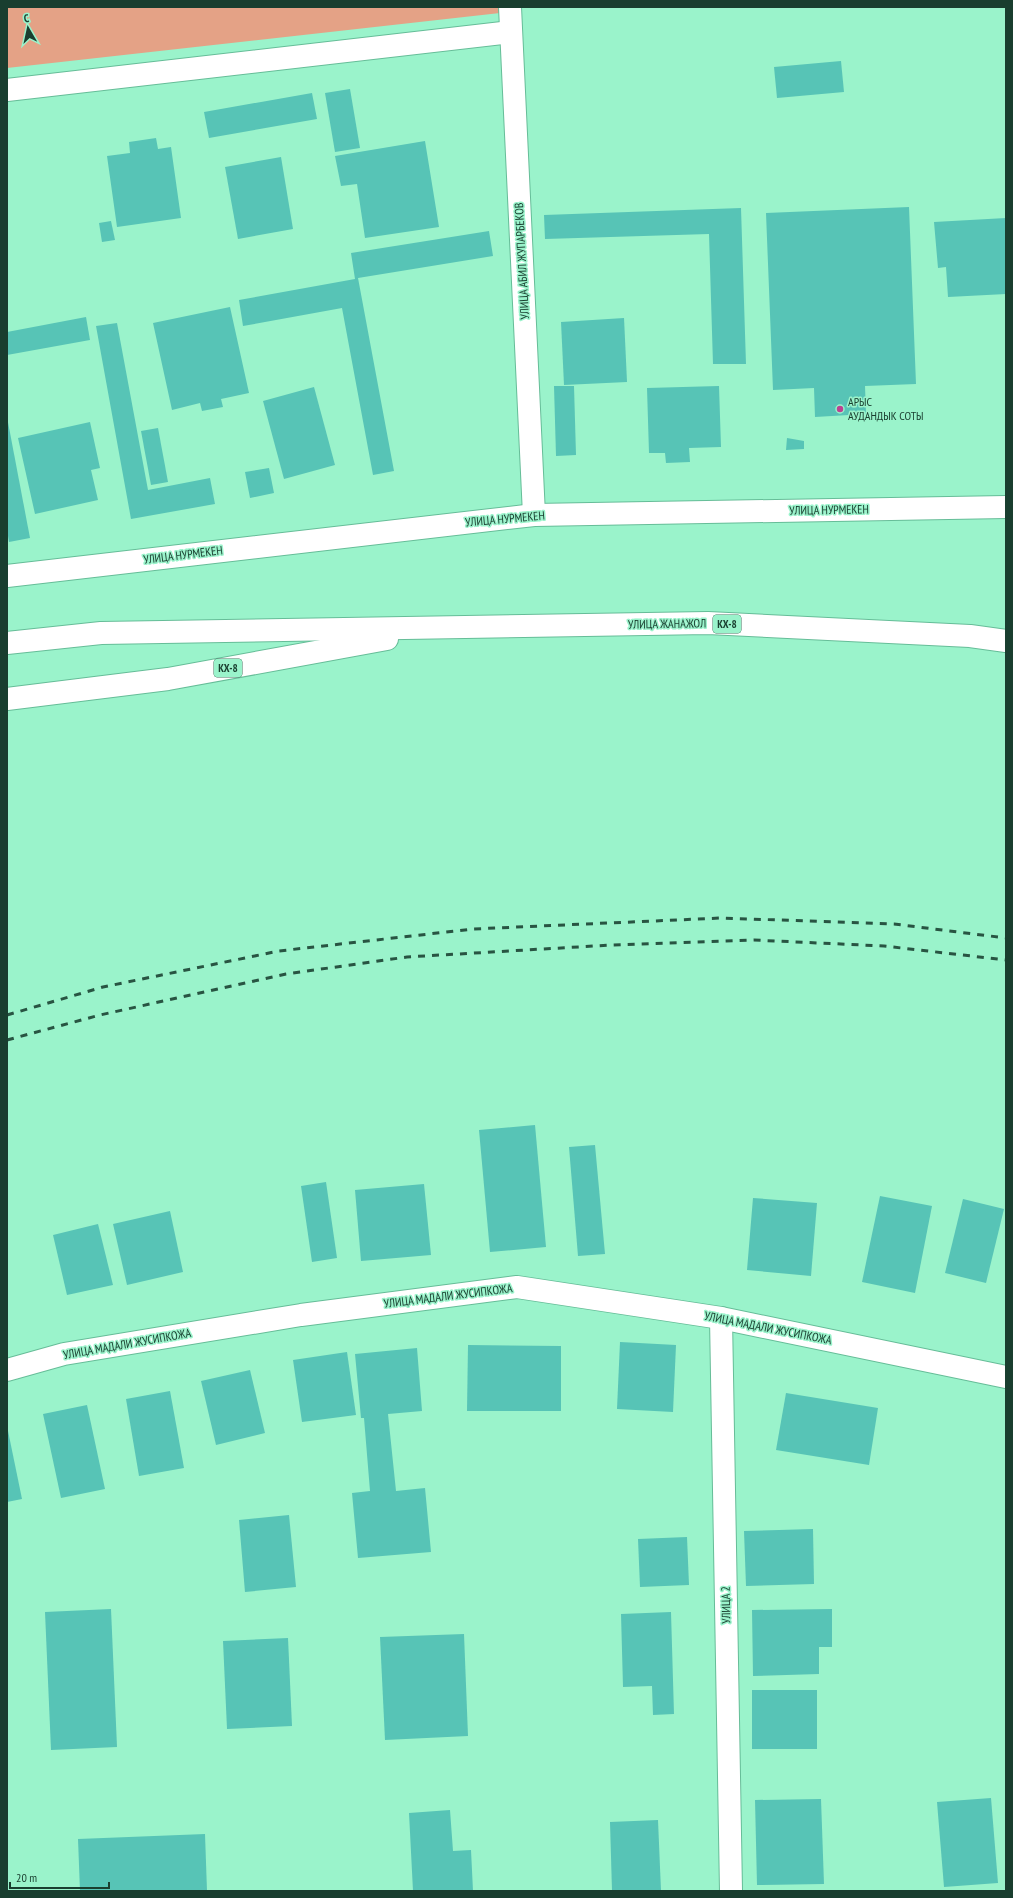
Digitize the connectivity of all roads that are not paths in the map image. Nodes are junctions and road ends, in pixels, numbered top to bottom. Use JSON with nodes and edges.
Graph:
{"nodes":[{"id":1,"x":510,"y":7,"type":"edge"},
{"id":2,"x":511,"y":32,"type":"junction"},
{"id":3,"x":7,"y":90,"type":"edge"},
{"id":4,"x":1006,"y":507,"type":"edge"},
{"id":5,"x":534,"y":515,"type":"junction"},
{"id":6,"x":7,"y":576,"type":"edge"},
{"id":7,"x":447,"y":628,"type":"junction"},
{"id":8,"x":1006,"y":641,"type":"edge"},
{"id":9,"x":7,"y":643,"type":"edge"},
{"id":10,"x":7,"y":699,"type":"edge"},
{"id":11,"x":721,"y":1318,"type":"junction"},
{"id":12,"x":7,"y":1370,"type":"edge"},
{"id":13,"x":1006,"y":1377,"type":"edge"},
{"id":14,"x":731,"y":1891,"type":"edge"}],
"edges":[{"from":1,"to":2,"type":"street","name":"УЛИЦА АБИЛ ЖУПАРБЕКОВ"},
{"from":2,"to":3,"type":"street"},
{"from":2,"to":5,"type":"street","name":"УЛИЦА АБИЛ ЖУПАРБЕКОВ"},
{"from":4,"to":5,"type":"street","name":"УЛИЦА НУРМЕКЕН"},
{"from":5,"to":6,"type":"street","name":"УЛИЦА НУРМЕКЕН"},
{"from":7,"to":8,"type":"street","name":"УЛИЦА ЖАНАЖОЛ","number":"КХ-8"},
{"from":7,"to":9,"type":"street","number":"КХ-8"},
{"from":7,"to":10,"type":"street","number":"КХ-8"},
{"from":11,"to":12,"type":"street","name":"УЛИЦА МАДАЛИ ЖУСИПКОЖА"},
{"from":11,"to":13,"type":"street","name":"УЛИЦА МАДАЛИ ЖУСИПКОЖА"},
{"from":11,"to":14,"type":"street","name":"УЛИЦА 2"}]}
